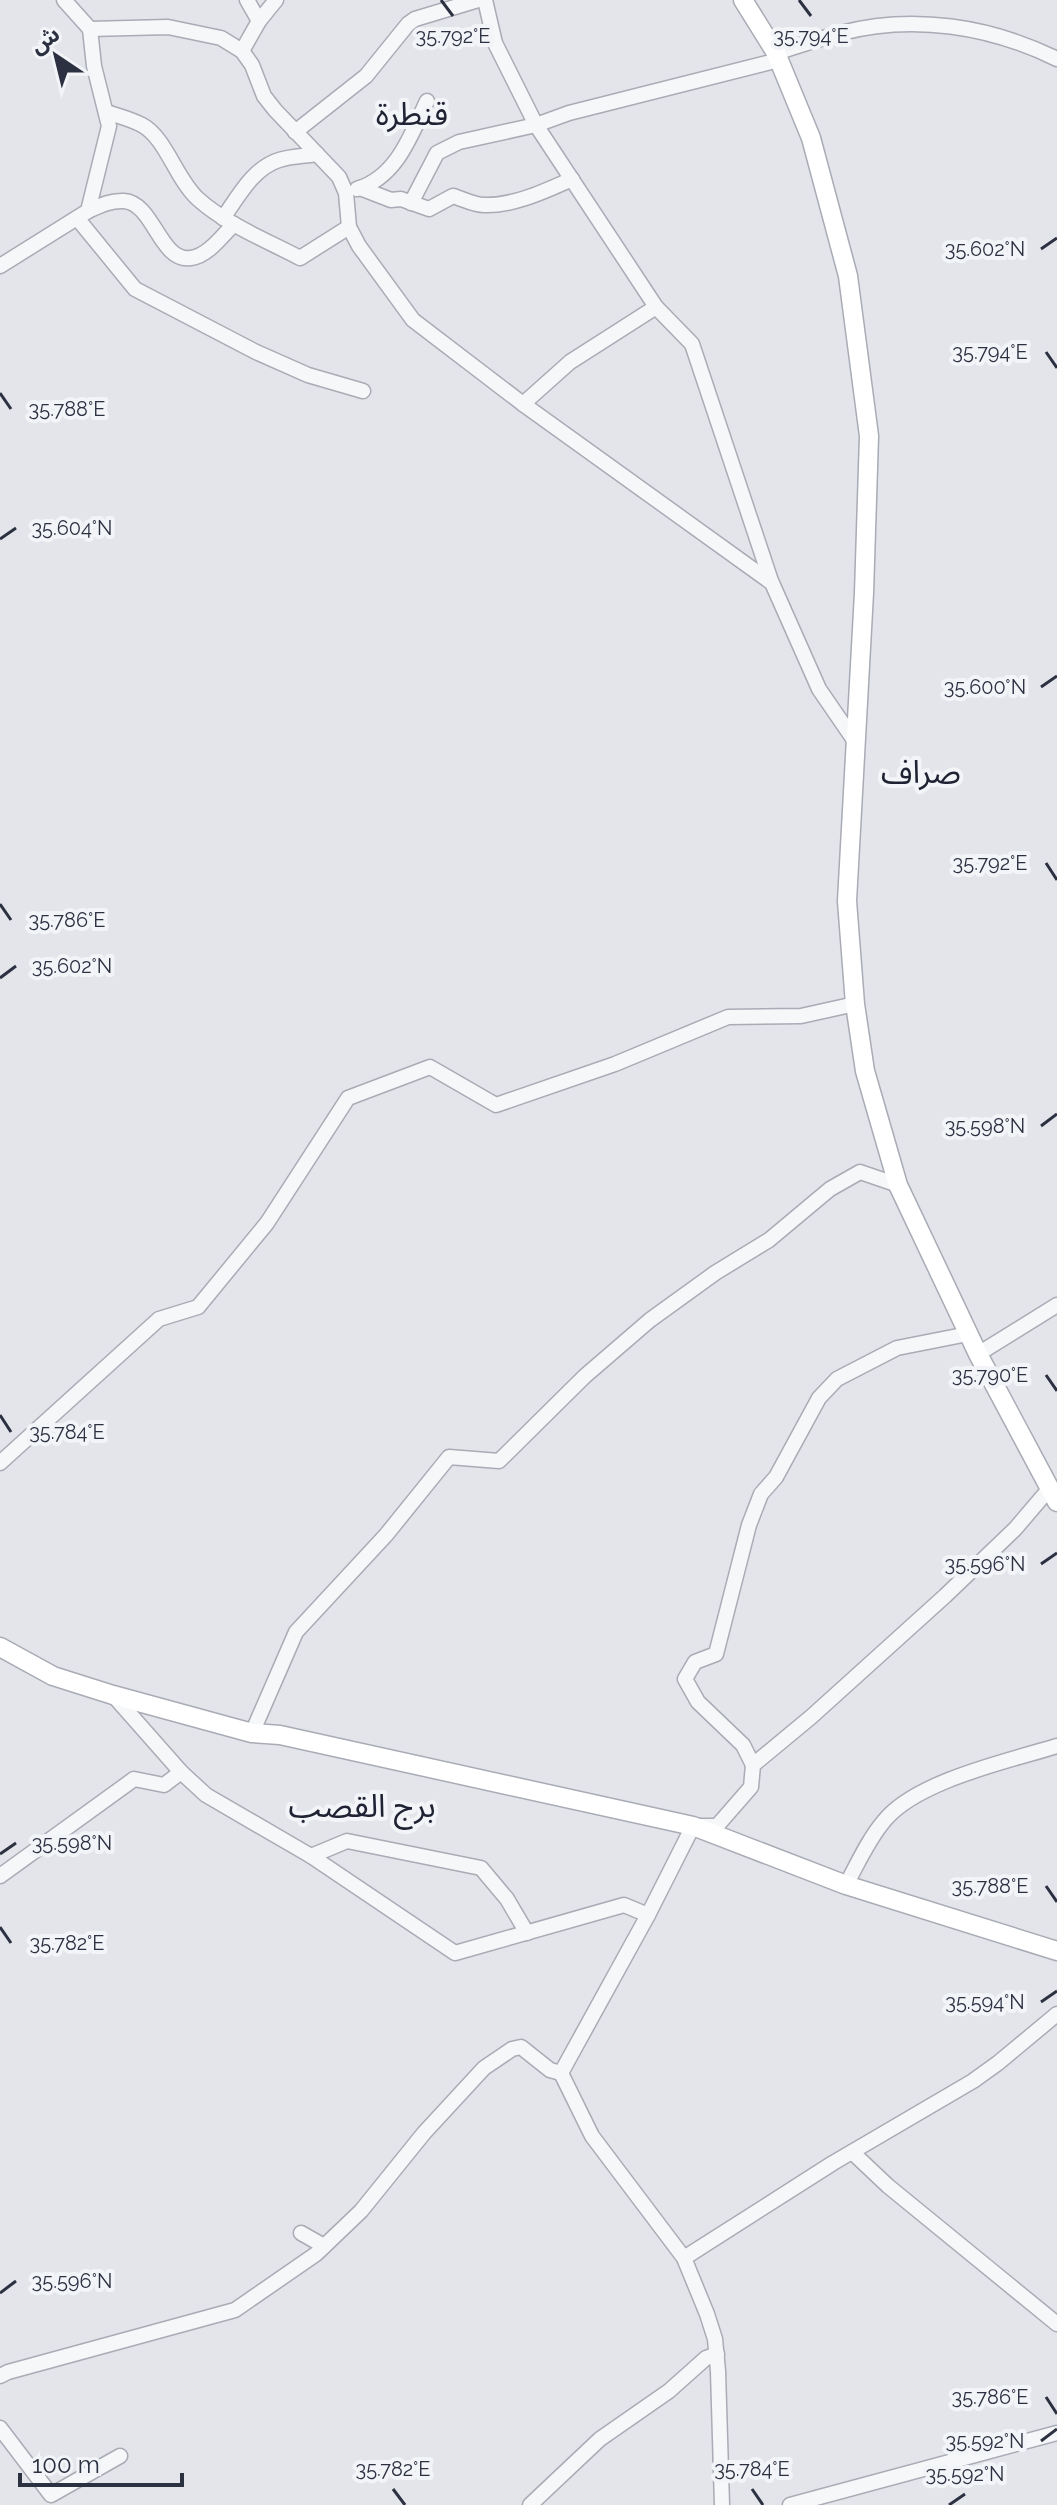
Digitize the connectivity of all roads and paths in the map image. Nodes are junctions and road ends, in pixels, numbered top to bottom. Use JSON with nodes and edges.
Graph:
{"nodes":[{"id":1,"x":64,"y":0,"type":"edge"},
{"id":2,"x":247,"y":0,"type":"edge"},
{"id":3,"x":276,"y":0,"type":"edge"},
{"id":4,"x":478,"y":0,"type":"edge"},
{"id":5,"x":485,"y":0,"type":"edge"},
{"id":6,"x":743,"y":0,"type":"edge"},
{"id":7,"x":259,"y":21,"type":"junction"},
{"id":8,"x":90,"y":29,"type":"junction"},
{"id":9,"x":242,"y":51,"type":"junction"},
{"id":10,"x":777,"y":57,"type":"junction"},
{"id":11,"x":1057,"y":59,"type":"edge"},
{"id":12,"x":427,"y":101,"type":"dead end"},
{"id":13,"x":107,"y":112,"type":"junction"},
{"id":14,"x":536,"y":125,"type":"junction"},
{"id":15,"x":295,"y":132,"type":"junction"},
{"id":16,"x":317,"y":154,"type":"junction"},
{"id":17,"x":572,"y":179,"type":"junction"},
{"id":18,"x":353,"y":190,"type":"junction"},
{"id":19,"x":411,"y":203,"type":"junction"},
{"id":20,"x":83,"y":215,"type":"junction"},
{"id":21,"x":228,"y":221,"type":"junction"},
{"id":22,"x":349,"y":227,"type":"junction"},
{"id":23,"x":0,"y":266,"type":"edge"},
{"id":24,"x":656,"y":307,"type":"junction"},
{"id":25,"x":363,"y":391,"type":"dead end"},
{"id":26,"x":523,"y":404,"type":"junction"},
{"id":27,"x":772,"y":583,"type":"junction"},
{"id":28,"x":856,"y":743,"type":"junction"},
{"id":29,"x":855,"y":1004,"type":"junction"},
{"id":30,"x":898,"y":1185,"type":"junction"},
{"id":31,"x":1057,"y":1305,"type":"edge"},
{"id":32,"x":968,"y":1334,"type":"junction"},
{"id":33,"x":978,"y":1354,"type":"junction"},
{"id":34,"x":0,"y":1463,"type":"edge"},
{"id":35,"x":1053,"y":1495,"type":"edge"},
{"id":36,"x":0,"y":1647,"type":"edge"},
{"id":37,"x":113,"y":1695,"type":"junction"},
{"id":38,"x":252,"y":1733,"type":"junction"},
{"id":39,"x":1057,"y":1746,"type":"edge"},
{"id":40,"x":753,"y":1765,"type":"junction"},
{"id":41,"x":181,"y":1772,"type":"junction"},
{"id":42,"x":693,"y":1826,"type":"junction"},
{"id":43,"x":311,"y":1856,"type":"junction"},
{"id":44,"x":0,"y":1876,"type":"edge"},
{"id":45,"x":846,"y":1885,"type":"junction"},
{"id":46,"x":648,"y":1915,"type":"junction"},
{"id":47,"x":527,"y":1933,"type":"junction"},
{"id":48,"x":1057,"y":1951,"type":"edge"},
{"id":49,"x":1057,"y":2014,"type":"edge"},
{"id":50,"x":561,"y":2073,"type":"junction"},
{"id":51,"x":852,"y":2152,"type":"junction"},
{"id":52,"x":301,"y":2233,"type":"dead end"},
{"id":53,"x":324,"y":2246,"type":"junction"},
{"id":54,"x":684,"y":2258,"type":"junction"},
{"id":55,"x":1057,"y":2324,"type":"edge"},
{"id":56,"x":717,"y":2354,"type":"junction"},
{"id":57,"x":0,"y":2376,"type":"edge"},
{"id":58,"x":0,"y":2428,"type":"edge"},
{"id":59,"x":1057,"y":2433,"type":"edge"},
{"id":60,"x":6,"y":2449,"type":"edge"},
{"id":61,"x":120,"y":2456,"type":"dead end"},
{"id":62,"x":530,"y":2505,"type":"edge"},
{"id":63,"x":722,"y":2505,"type":"edge"},
{"id":64,"x":790,"y":2505,"type":"edge"}],
"edges":[{"from":1,"to":8,"type":"street"},
{"from":2,"to":7,"type":"street"},
{"from":3,"to":7,"type":"street"},
{"from":4,"to":15,"type":"street"},
{"from":5,"to":14,"type":"street"},
{"from":6,"to":10,"type":"main road"},
{"from":7,"to":9,"type":"street"},
{"from":8,"to":9,"type":"street"},
{"from":8,"to":13,"type":"street"},
{"from":9,"to":15,"type":"street"},
{"from":10,"to":11,"type":"street"},
{"from":10,"to":14,"type":"street"},
{"from":10,"to":28,"type":"main road"},
{"from":12,"to":18,"type":"street"},
{"from":13,"to":20,"type":"street"},
{"from":13,"to":21,"type":"street"},
{"from":14,"to":17,"type":"street"},
{"from":14,"to":19,"type":"street"},
{"from":15,"to":16,"type":"street"},
{"from":16,"to":18,"type":"street"},
{"from":16,"to":21,"type":"street"},
{"from":17,"to":19,"type":"street"},
{"from":17,"to":24,"type":"street"},
{"from":18,"to":19,"type":"street"},
{"from":18,"to":22,"type":"street"},
{"from":20,"to":21,"type":"street"},
{"from":20,"to":23,"type":"street"},
{"from":20,"to":25,"type":"street"},
{"from":21,"to":22,"type":"street"},
{"from":22,"to":26,"type":"street"},
{"from":24,"to":26,"type":"street"},
{"from":24,"to":27,"type":"street"},
{"from":26,"to":27,"type":"street"},
{"from":27,"to":28,"type":"street"},
{"from":28,"to":29,"type":"main road"},
{"from":29,"to":30,"type":"main road"},
{"from":29,"to":34,"type":"street"},
{"from":30,"to":32,"type":"main road"},
{"from":30,"to":38,"type":"street"},
{"from":31,"to":33,"type":"street"},
{"from":32,"to":33,"type":"main road"},
{"from":32,"to":40,"type":"street"},
{"from":33,"to":35,"type":"main road"},
{"from":35,"to":40,"type":"street"},
{"from":36,"to":37,"type":"main road"},
{"from":37,"to":38,"type":"main road"},
{"from":37,"to":41,"type":"street"},
{"from":38,"to":42,"type":"main road"},
{"from":39,"to":45,"type":"street"},
{"from":40,"to":42,"type":"street"},
{"from":41,"to":43,"type":"street"},
{"from":41,"to":44,"type":"street"},
{"from":42,"to":45,"type":"main road"},
{"from":42,"to":46,"type":"street"},
{"from":43,"to":47,"type":"street"},
{"from":43,"to":47,"type":"street"},
{"from":45,"to":48,"type":"main road"},
{"from":46,"to":47,"type":"street"},
{"from":46,"to":50,"type":"street"},
{"from":49,"to":51,"type":"street"},
{"from":50,"to":53,"type":"street"},
{"from":50,"to":54,"type":"street"},
{"from":51,"to":54,"type":"street"},
{"from":51,"to":55,"type":"street"},
{"from":52,"to":53,"type":"street"},
{"from":53,"to":57,"type":"street"},
{"from":54,"to":56,"type":"street"},
{"from":56,"to":62,"type":"street"},
{"from":56,"to":63,"type":"street"},
{"from":58,"to":60,"type":"street"},
{"from":59,"to":64,"type":"street"},
{"from":60,"to":61,"type":"street"}]}
